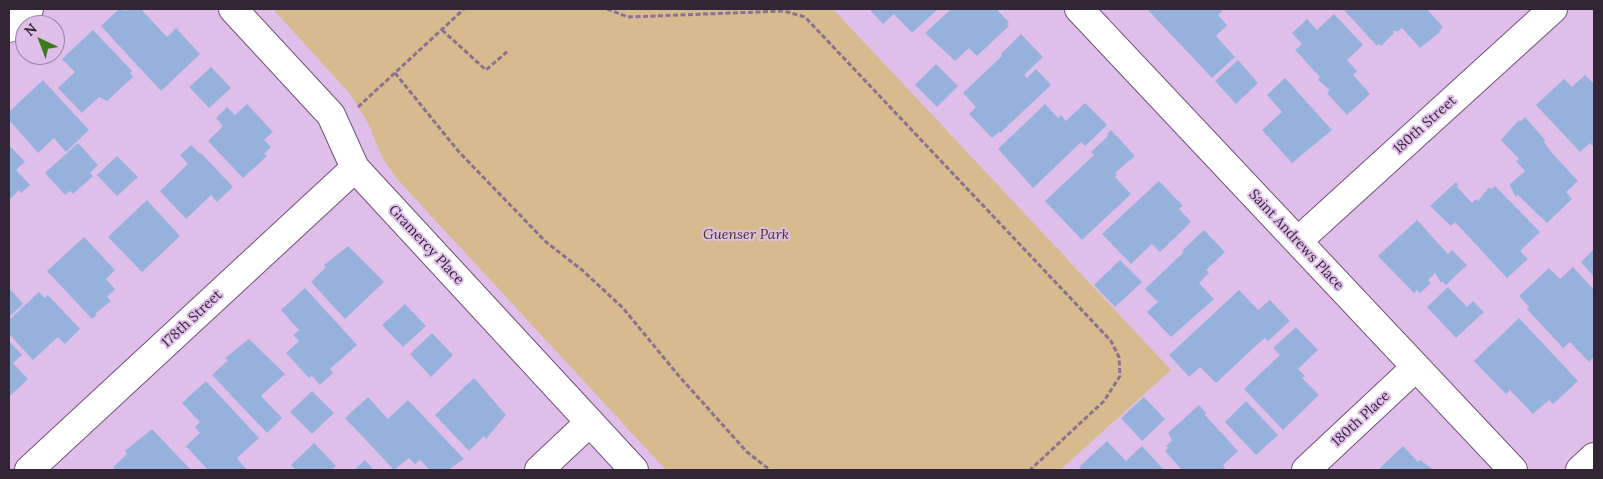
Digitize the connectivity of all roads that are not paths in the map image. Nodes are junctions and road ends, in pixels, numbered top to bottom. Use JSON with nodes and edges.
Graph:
{"nodes":[{"id":1,"x":30,"y":9,"type":"edge"},
{"id":2,"x":233,"y":9,"type":"edge"},
{"id":3,"x":1080,"y":9,"type":"edge"},
{"id":4,"x":1553,"y":9,"type":"edge"},
{"id":5,"x":9,"y":28,"type":"edge"},
{"id":6,"x":354,"y":168,"type":"junction"},
{"id":7,"x":1298,"y":241,"type":"junction"},
{"id":8,"x":1416,"y":367,"type":"junction"},
{"id":9,"x":590,"y":422,"type":"junction"},
{"id":10,"x":1594,"y":457,"type":"edge"},
{"id":11,"x":29,"y":470,"type":"edge"},
{"id":12,"x":539,"y":470,"type":"edge"},
{"id":13,"x":634,"y":470,"type":"edge"},
{"id":14,"x":1306,"y":470,"type":"edge"},
{"id":15,"x":1513,"y":470,"type":"edge"},
{"id":16,"x":1580,"y":470,"type":"edge"}],
"edges":[{"from":1,"to":5,"type":"street"},
{"from":2,"to":6,"type":"street","name":"Gramercy Place"},
{"from":3,"to":7,"type":"street","name":"Saint Andrews Place"},
{"from":4,"to":7,"type":"street","name":"180th Street"},
{"from":6,"to":9,"type":"street","name":"Gramercy Place"},
{"from":6,"to":11,"type":"street","name":"178th Street"},
{"from":7,"to":8,"type":"street","name":"Saint Andrews Place"},
{"from":8,"to":14,"type":"street","name":"180th Place"},
{"from":8,"to":15,"type":"street","name":"Saint Andrews Place"},
{"from":9,"to":12,"type":"street"},
{"from":9,"to":13,"type":"street","name":"Gramercy Place"},
{"from":10,"to":16,"type":"street"}]}
